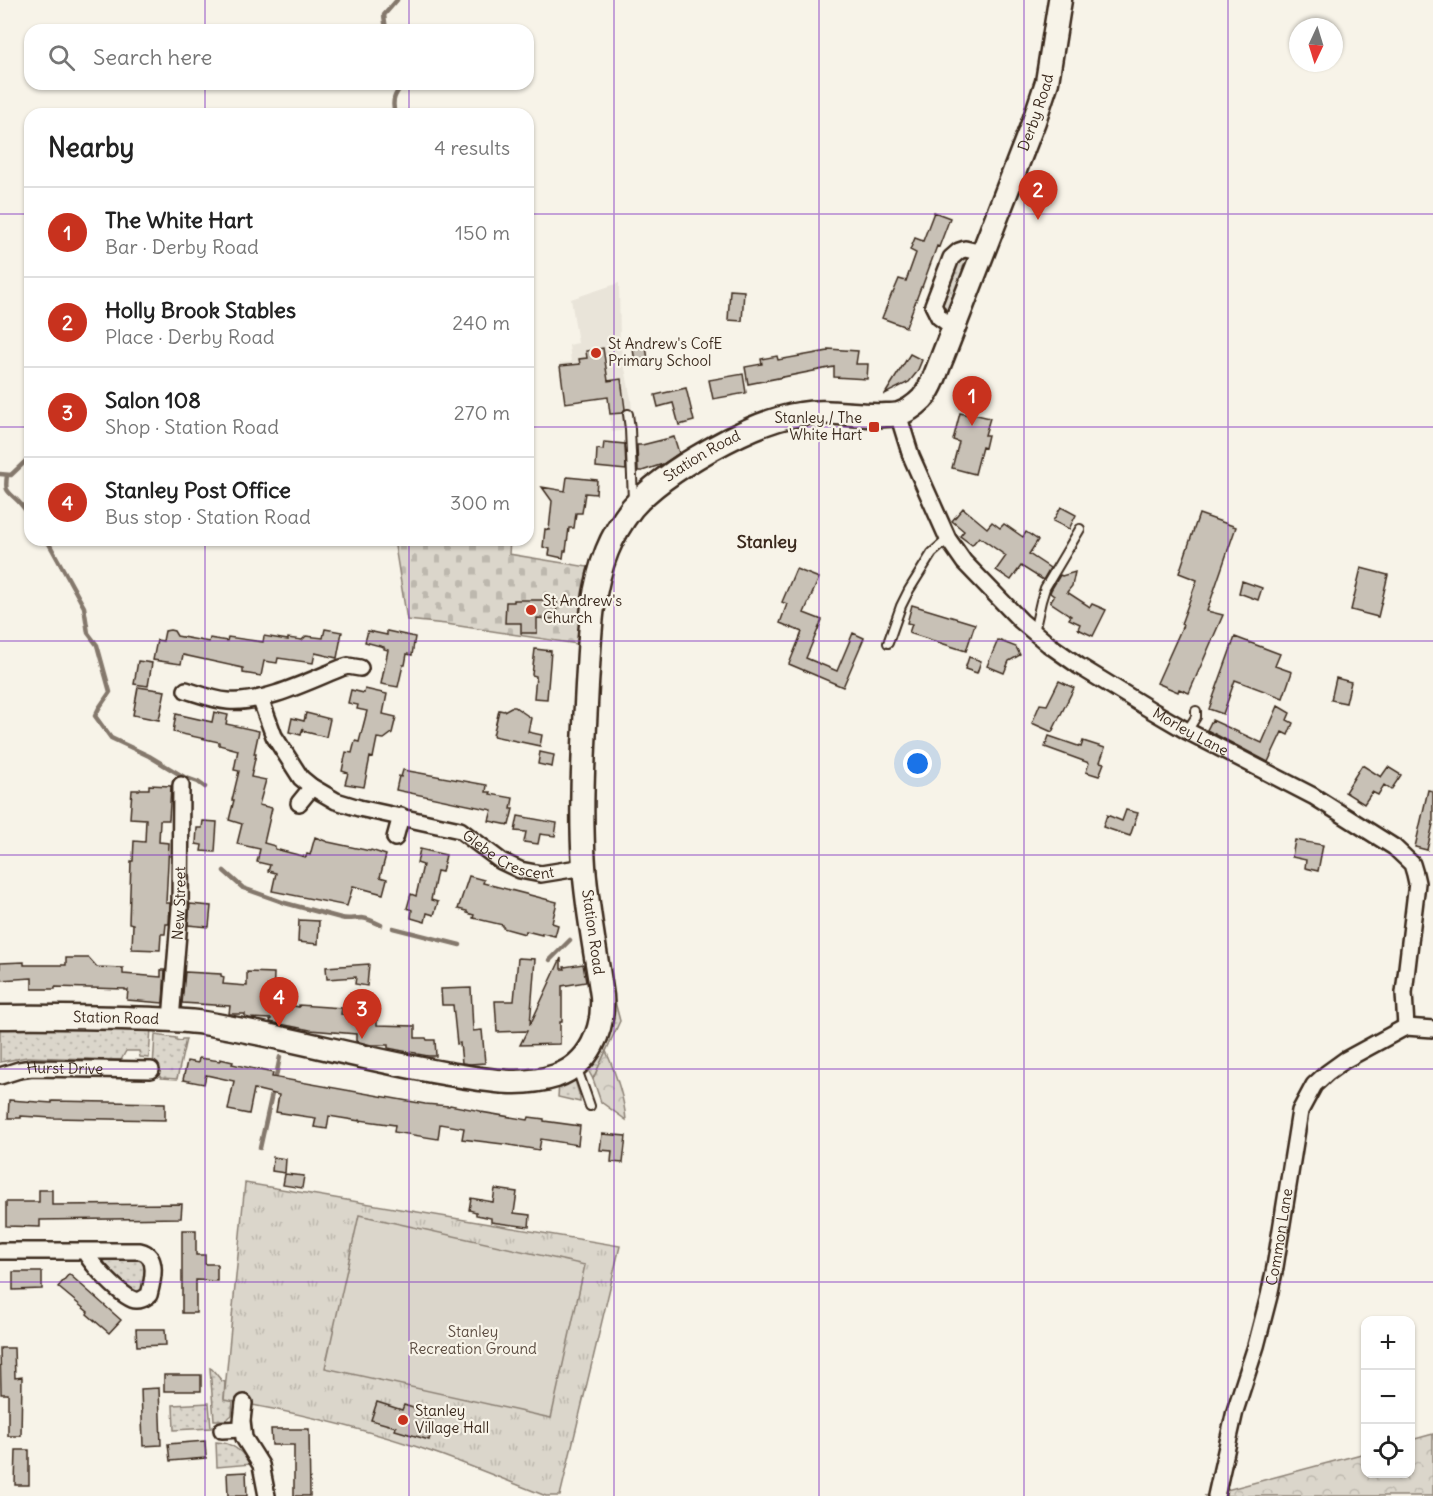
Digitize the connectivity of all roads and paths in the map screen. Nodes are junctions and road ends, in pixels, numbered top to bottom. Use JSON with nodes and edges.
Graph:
{"nodes":[{"id":1,"x":1060,"y":0,"type":"edge"},
{"id":2,"x":628,"y":414,"type":"dead end"},
{"id":3,"x":898,"y":414,"type":"junction"},
{"id":4,"x":633,"y":507,"type":"junction"},
{"id":5,"x":1080,"y":529,"type":"dead end"},
{"id":6,"x":948,"y":539,"type":"junction"},
{"id":7,"x":1035,"y":632,"type":"junction"},
{"id":8,"x":888,"y":643,"type":"dead end"},
{"id":9,"x":360,"y":668,"type":"dead end"},
{"id":10,"x":186,"y":690,"type":"dead end"},
{"id":11,"x":260,"y":698,"type":"junction"},
{"id":12,"x":1196,"y":711,"type":"dead end"},
{"id":13,"x":1187,"y":731,"type":"junction"},
{"id":14,"x":182,"y":785,"type":"dead end"},
{"id":15,"x":312,"y":787,"type":"junction"},
{"id":16,"x":299,"y":803,"type":"dead end"},
{"id":17,"x":400,"y":816,"type":"junction"},
{"id":18,"x":395,"y":838,"type":"dead end"},
{"id":19,"x":584,"y":867,"type":"junction"},
{"id":20,"x":0,"y":1017,"type":"edge"},
{"id":21,"x":171,"y":1020,"type":"junction"},
{"id":22,"x":1406,"y":1027,"type":"junction"},
{"id":23,"x":1433,"y":1029,"type":"edge"},
{"id":24,"x":576,"y":1065,"type":"junction"},
{"id":25,"x":151,"y":1070,"type":"dead end"},
{"id":26,"x":0,"y":1076,"type":"edge"},
{"id":27,"x":590,"y":1106,"type":"dead end"},
{"id":28,"x":0,"y":1251,"type":"edge"},
{"id":29,"x":85,"y":1251,"type":"junction"},
{"id":30,"x":244,"y":1403,"type":"dead end"},
{"id":31,"x":222,"y":1430,"type":"dead end"},
{"id":32,"x":242,"y":1430,"type":"junction"},
{"id":33,"x":267,"y":1496,"type":"edge"},
{"id":34,"x":1216,"y":1496,"type":"edge"}],
"edges":[{"from":1,"to":3,"type":"street","name":"Derby Road"},
{"from":2,"to":4,"type":"lane"},
{"from":3,"to":4,"type":"street","name":"Station Road"},
{"from":3,"to":6,"type":"street","name":"Morley Lane"},
{"from":4,"to":19,"type":"street","name":"Station Road"},
{"from":5,"to":7,"type":"lane"},
{"from":6,"to":7,"type":"street","name":"Morley Lane"},
{"from":6,"to":8,"type":"lane"},
{"from":7,"to":13,"type":"street","name":"Morley Lane"},
{"from":9,"to":11,"type":"street"},
{"from":10,"to":11,"type":"street"},
{"from":11,"to":15,"type":"street","name":"Glebe Crescent"},
{"from":12,"to":13,"type":"lane"},
{"from":13,"to":22,"type":"street","name":"Morley Lane"},
{"from":14,"to":21,"type":"street","name":"New Street"},
{"from":15,"to":16,"type":"street"},
{"from":15,"to":17,"type":"street","name":"Glebe Crescent"},
{"from":17,"to":18,"type":"street"},
{"from":17,"to":19,"type":"street","name":"Glebe Crescent"},
{"from":19,"to":24,"type":"street","name":"Station Road"},
{"from":20,"to":21,"type":"street","name":"Station Road"},
{"from":21,"to":24,"type":"street","name":"Station Road"},
{"from":22,"to":23,"type":"street"},
{"from":22,"to":34,"type":"street","name":"Common Lane"},
{"from":24,"to":27,"type":"lane"},
{"from":25,"to":26,"type":"street","name":"Hurst Drive"},
{"from":28,"to":29,"type":"street"},
{"from":29,"to":29,"type":"street"},
{"from":30,"to":32,"type":"street"},
{"from":31,"to":32,"type":"street"},
{"from":32,"to":33,"type":"street"}]}
